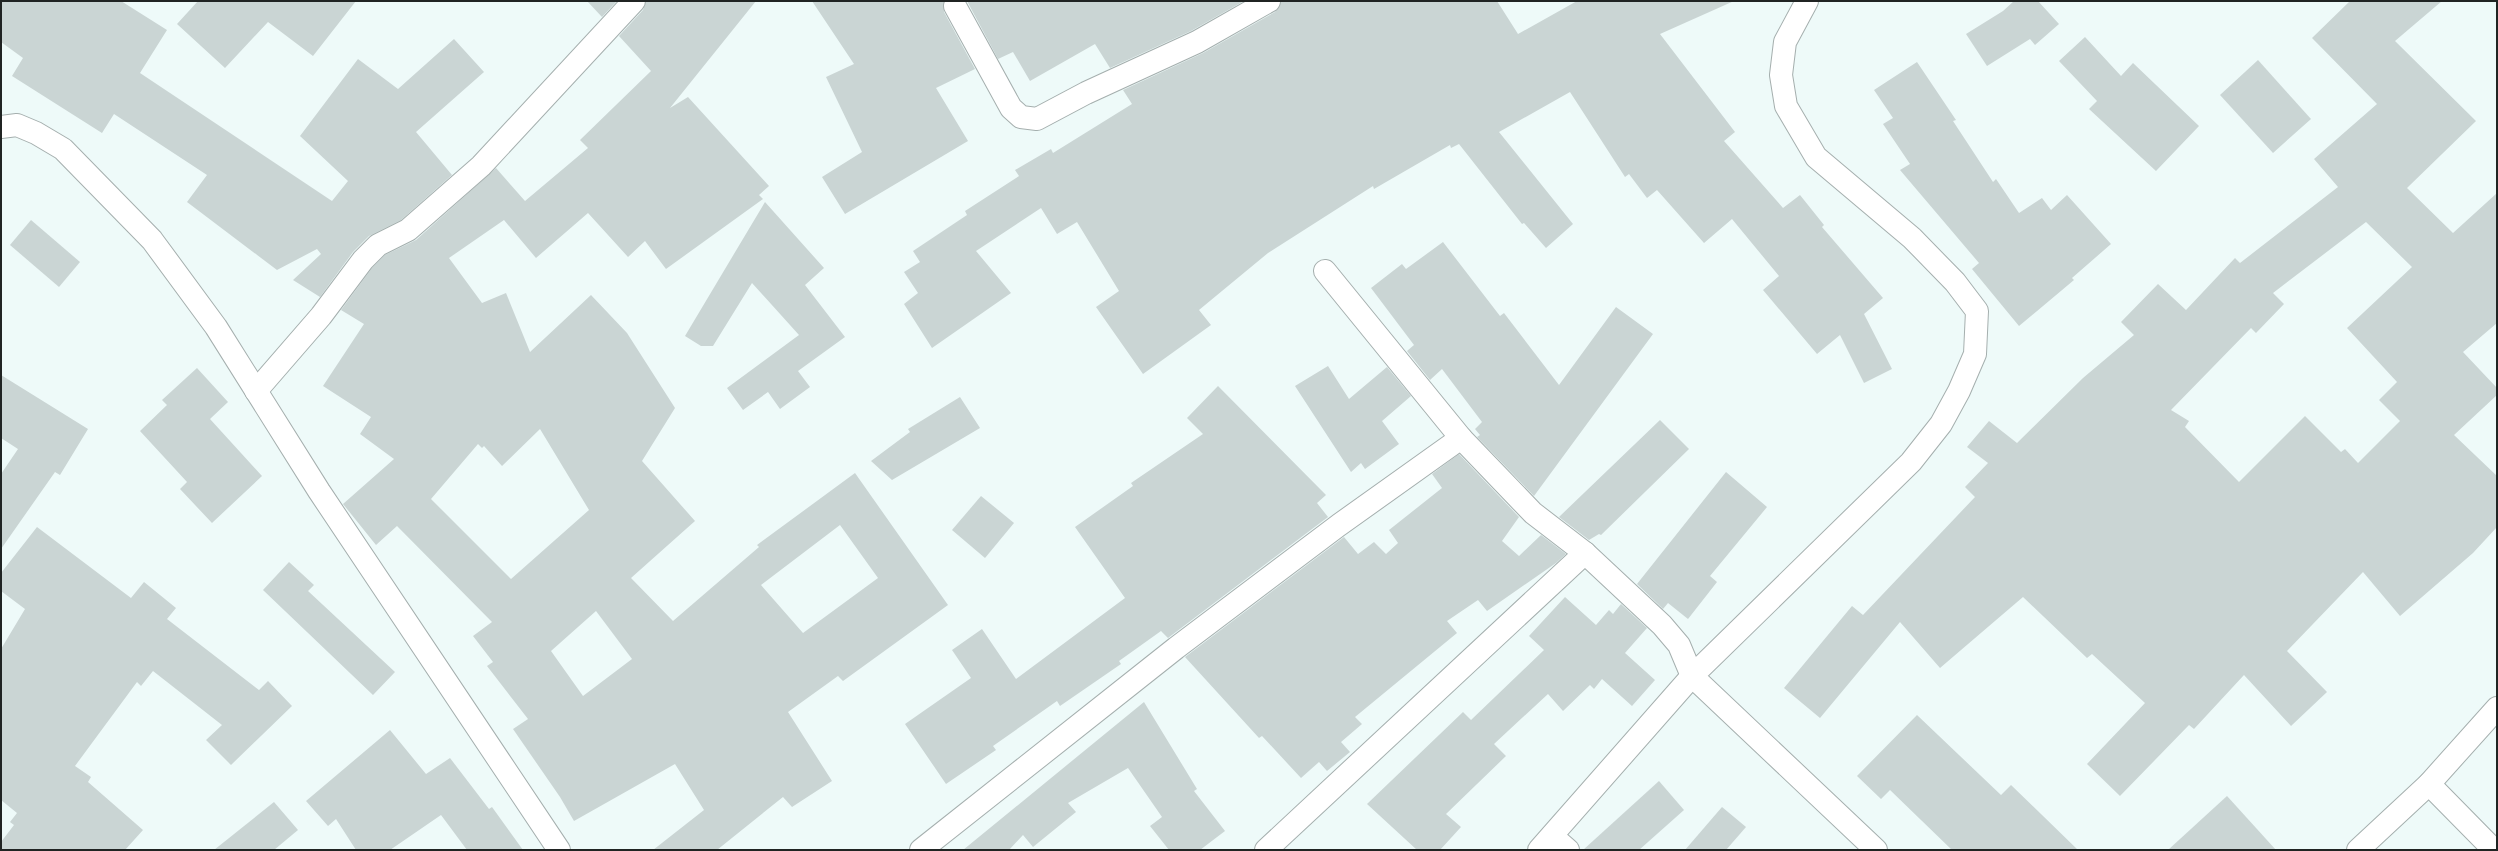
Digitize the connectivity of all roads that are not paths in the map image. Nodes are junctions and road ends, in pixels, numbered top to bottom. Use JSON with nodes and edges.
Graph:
{"nodes":[{"id":1,"x":634,"y":1,"type":"edge"},
{"id":2,"x":1270,"y":1,"type":"edge"},
{"id":3,"x":1807,"y":1,"type":"edge"},
{"id":4,"x":955,"y":6,"type":"dead end"},
{"id":5,"x":1,"y":127,"type":"edge"},
{"id":6,"x":1325,"y":271,"type":"dead end"},
{"id":7,"x":256,"y":391,"type":"junction"},
{"id":8,"x":1460,"y":438,"type":"junction"},
{"id":9,"x":1585,"y":553,"type":"junction"},
{"id":10,"x":1692,"y":676,"type":"junction"},
{"id":11,"x":2497,"y":708,"type":"edge"},
{"id":12,"x":2429,"y":784,"type":"junction"},
{"id":13,"x":1553,"y":845,"type":"edge"},
{"id":14,"x":559,"y":850,"type":"edge"},
{"id":15,"x":921,"y":850,"type":"edge"},
{"id":16,"x":1266,"y":850,"type":"edge"},
{"id":17,"x":1876,"y":850,"type":"edge"},
{"id":18,"x":2358,"y":850,"type":"edge"},
{"id":19,"x":2494,"y":850,"type":"edge"}],
"edges":[{"from":1,"to":7,"type":"street"},
{"from":2,"to":4,"type":"street"},
{"from":3,"to":10,"type":"street"},
{"from":5,"to":7,"type":"street"},
{"from":6,"to":8,"type":"street"},
{"from":7,"to":14,"type":"street"},
{"from":8,"to":9,"type":"street"},
{"from":8,"to":15,"type":"street"},
{"from":9,"to":10,"type":"street"},
{"from":9,"to":16,"type":"street"},
{"from":10,"to":13,"type":"street"},
{"from":10,"to":17,"type":"street"},
{"from":11,"to":12,"type":"street"},
{"from":12,"to":18,"type":"street"},
{"from":12,"to":19,"type":"street"}]}
